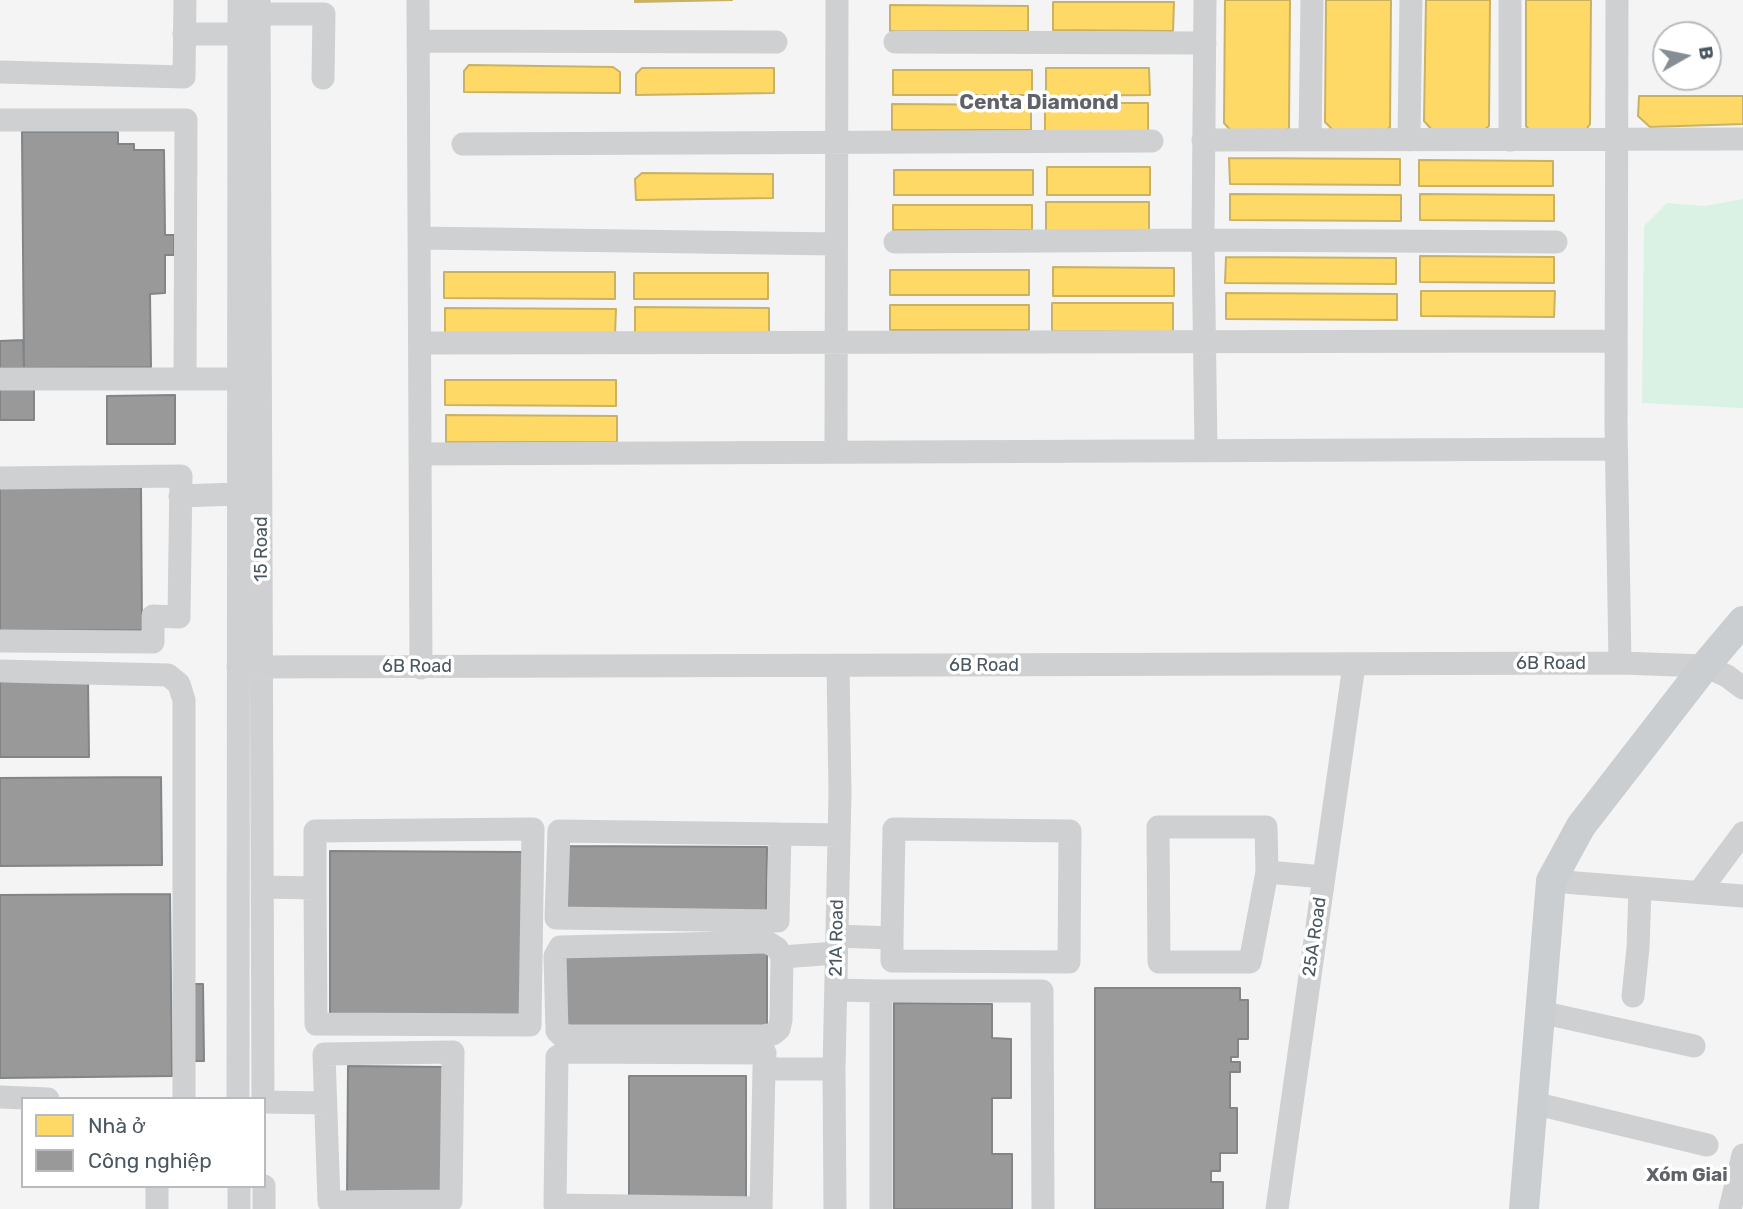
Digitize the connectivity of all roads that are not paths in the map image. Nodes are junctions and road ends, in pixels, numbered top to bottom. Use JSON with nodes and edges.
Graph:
{"nodes":[{"id":1,"x":184,"y":0,"type":"edge"},
{"id":2,"x":418,"y":0,"type":"edge"},
{"id":3,"x":837,"y":0,"type":"edge"},
{"id":4,"x":1205,"y":0,"type":"edge"},
{"id":5,"x":1312,"y":0,"type":"edge"},
{"id":6,"x":1411,"y":0,"type":"edge"},
{"id":7,"x":1510,"y":0,"type":"edge"},
{"id":8,"x":1616,"y":0,"type":"edge"},
{"id":9,"x":247,"y":12,"type":"edge"},
{"id":10,"x":184,"y":34,"type":"junction"},
{"id":11,"x":418,"y":41,"type":"junction"},
{"id":12,"x":776,"y":42,"type":"dead end"},
{"id":13,"x":895,"y":42,"type":"dead end"},
{"id":14,"x":1205,"y":43,"type":"junction"},
{"id":15,"x":0,"y":72,"type":"edge"},
{"id":16,"x":323,"y":78,"type":"dead end"},
{"id":17,"x":0,"y":120,"type":"edge"},
{"id":18,"x":1616,"y":138,"type":"junction"},
{"id":19,"x":1310,"y":139,"type":"junction"},
{"id":20,"x":1743,"y":139,"type":"edge"},
{"id":21,"x":1203,"y":140,"type":"junction"},
{"id":22,"x":1409,"y":140,"type":"junction"},
{"id":23,"x":1510,"y":140,"type":"junction"},
{"id":24,"x":836,"y":141,"type":"junction"},
{"id":25,"x":1152,"y":141,"type":"dead end"},
{"id":26,"x":463,"y":144,"type":"dead end"},
{"id":27,"x":420,"y":238,"type":"junction"},
{"id":28,"x":1203,"y":240,"type":"junction"},
{"id":29,"x":895,"y":242,"type":"dead end"},
{"id":30,"x":1556,"y":242,"type":"dead end"},
{"id":31,"x":835,"y":244,"type":"junction"},
{"id":32,"x":1204,"y":341,"type":"junction"},
{"id":33,"x":1616,"y":341,"type":"junction"},
{"id":34,"x":421,"y":343,"type":"junction"},
{"id":35,"x":835,"y":343,"type":"junction"},
{"id":36,"x":0,"y":379,"type":"edge"},
{"id":37,"x":185,"y":379,"type":"junction"},
{"id":38,"x":238,"y":379,"type":"junction"},
{"id":39,"x":1616,"y":449,"type":"junction"},
{"id":40,"x":1206,"y":450,"type":"junction"},
{"id":41,"x":836,"y":451,"type":"junction"},
{"id":42,"x":421,"y":454,"type":"junction"},
{"id":43,"x":0,"y":478,"type":"edge"},
{"id":44,"x":238,"y":494,"type":"junction"},
{"id":45,"x":180,"y":496,"type":"junction"},
{"id":46,"x":1743,"y":621,"type":"edge"},
{"id":47,"x":0,"y":641,"type":"edge"},
{"id":48,"x":1620,"y":663,"type":"junction"},
{"id":49,"x":1354,"y":665,"type":"junction"},
{"id":50,"x":1705,"y":666,"type":"junction"},
{"id":51,"x":238,"y":667,"type":"junction"},
{"id":52,"x":262,"y":667,"type":"junction"},
{"id":53,"x":838,"y":667,"type":"junction"},
{"id":54,"x":421,"y":668,"type":"junction"},
{"id":55,"x":0,"y":671,"type":"edge"},
{"id":56,"x":1743,"y":688,"type":"edge"},
{"id":57,"x":1743,"y":833,"type":"edge"},
{"id":58,"x":780,"y":834,"type":"junction"},
{"id":59,"x":839,"y":835,"type":"junction"},
{"id":60,"x":1267,"y":872,"type":"junction"},
{"id":61,"x":1324,"y":877,"type":"junction"},
{"id":62,"x":1551,"y":881,"type":"junction"},
{"id":63,"x":263,"y":887,"type":"junction"},
{"id":64,"x":314,"y":888,"type":"junction"},
{"id":65,"x":1640,"y":888,"type":"junction"},
{"id":66,"x":1699,"y":892,"type":"junction"},
{"id":67,"x":1743,"y":896,"type":"edge"},
{"id":68,"x":892,"y":937,"type":"junction"},
{"id":69,"x":837,"y":944,"type":"junction"},
{"id":70,"x":782,"y":957,"type":"junction"},
{"id":71,"x":836,"y":990,"type":"junction"},
{"id":72,"x":881,"y":991,"type":"junction"},
{"id":73,"x":1633,"y":996,"type":"dead end"},
{"id":74,"x":1540,"y":1012,"type":"junction"},
{"id":75,"x":1694,"y":1046,"type":"dead end"},
{"id":76,"x":764,"y":1069,"type":"junction"},
{"id":77,"x":834,"y":1069,"type":"junction"},
{"id":78,"x":0,"y":1097,"type":"edge"},
{"id":79,"x":184,"y":1097,"type":"edge"},
{"id":80,"x":238,"y":1097,"type":"edge"},
{"id":81,"x":264,"y":1097,"type":"edge"},
{"id":82,"x":21,"y":1098,"type":"edge"},
{"id":83,"x":266,"y":1100,"type":"edge"},
{"id":84,"x":325,"y":1102,"type":"junction"},
{"id":85,"x":1533,"y":1103,"type":"junction"},
{"id":86,"x":1707,"y":1145,"type":"dead end"},
{"id":87,"x":1743,"y":1155,"type":"edge"},
{"id":88,"x":157,"y":1188,"type":"edge"},
{"id":89,"x":239,"y":1188,"type":"edge"},
{"id":90,"x":264,"y":1188,"type":"edge"},
{"id":91,"x":1735,"y":1206,"type":"edge"},
{"id":92,"x":157,"y":1209,"type":"edge"},
{"id":93,"x":239,"y":1209,"type":"edge"},
{"id":94,"x":264,"y":1209,"type":"edge"},
{"id":95,"x":835,"y":1209,"type":"edge"},
{"id":96,"x":881,"y":1209,"type":"edge"},
{"id":97,"x":1043,"y":1209,"type":"edge"},
{"id":98,"x":1276,"y":1209,"type":"edge"},
{"id":99,"x":1524,"y":1209,"type":"edge"}],
"edges":[{"from":1,"to":10,"type":"street"},
{"from":2,"to":11,"type":"street"},
{"from":3,"to":24,"type":"street"},
{"from":4,"to":14,"type":"street"},
{"from":5,"to":19,"type":"street"},
{"from":6,"to":22,"type":"street"},
{"from":7,"to":23,"type":"street"},
{"from":8,"to":18,"type":"street"},
{"from":9,"to":10,"type":"street"},
{"from":9,"to":16,"type":"street"},
{"from":9,"to":38,"type":"street","name":"15 Road"},
{"from":9,"to":52,"type":"street","name":"15 Road"},
{"from":10,"to":15,"type":"street"},
{"from":11,"to":12,"type":"street"},
{"from":11,"to":27,"type":"street"},
{"from":13,"to":14,"type":"street"},
{"from":14,"to":21,"type":"street"},
{"from":17,"to":37,"type":"street"},
{"from":18,"to":20,"type":"street"},
{"from":18,"to":23,"type":"street"},
{"from":18,"to":33,"type":"street"},
{"from":19,"to":21,"type":"street"},
{"from":19,"to":22,"type":"street"},
{"from":21,"to":28,"type":"street"},
{"from":22,"to":23,"type":"street"},
{"from":24,"to":25,"type":"street"},
{"from":24,"to":26,"type":"street"},
{"from":24,"to":31,"type":"street"},
{"from":27,"to":31,"type":"street"},
{"from":27,"to":34,"type":"street"},
{"from":28,"to":29,"type":"street"},
{"from":28,"to":30,"type":"street"},
{"from":28,"to":32,"type":"street"},
{"from":31,"to":35,"type":"street"},
{"from":32,"to":33,"type":"street"},
{"from":32,"to":35,"type":"street"},
{"from":32,"to":40,"type":"street"},
{"from":33,"to":39,"type":"street"},
{"from":34,"to":35,"type":"street"},
{"from":34,"to":42,"type":"street"},
{"from":35,"to":41,"type":"street"},
{"from":36,"to":37,"type":"street"},
{"from":37,"to":38,"type":"street"},
{"from":38,"to":44,"type":"street","name":"15 Road"},
{"from":39,"to":40,"type":"street"},
{"from":39,"to":48,"type":"street"},
{"from":40,"to":41,"type":"street"},
{"from":41,"to":42,"type":"street"},
{"from":42,"to":54,"type":"street"},
{"from":43,"to":45,"type":"street"},
{"from":44,"to":45,"type":"street"},
{"from":44,"to":51,"type":"street","name":"15 Road"},
{"from":45,"to":47,"type":"street"},
{"from":46,"to":50,"type":"main road"},
{"from":48,"to":49,"type":"street","name":"6B Road"},
{"from":48,"to":50,"type":"street","name":"6B Road"},
{"from":49,"to":53,"type":"street","name":"6B Road"},
{"from":49,"to":61,"type":"street","name":"25A Road"},
{"from":50,"to":56,"type":"street"},
{"from":50,"to":62,"type":"main road"},
{"from":51,"to":52,"type":"street","name":"6B Road"},
{"from":51,"to":80,"type":"street","name":"15 Road"},
{"from":52,"to":54,"type":"street","name":"6B Road"},
{"from":52,"to":63,"type":"street","name":"15 Road"},
{"from":53,"to":54,"type":"street","name":"6B Road"},
{"from":53,"to":59,"type":"street","name":"21A Road"},
{"from":55,"to":79,"type":"street"},
{"from":57,"to":66,"type":"street"},
{"from":58,"to":58,"type":"street"},
{"from":58,"to":59,"type":"street"},
{"from":59,"to":69,"type":"street","name":"21A Road"},
{"from":60,"to":60,"type":"street"},
{"from":60,"to":61,"type":"street"},
{"from":61,"to":98,"type":"street","name":"25A Road"},
{"from":62,"to":65,"type":"street"},
{"from":62,"to":74,"type":"main road"},
{"from":63,"to":64,"type":"street"},
{"from":63,"to":81,"type":"street","name":"15 Road"},
{"from":64,"to":64,"type":"street"},
{"from":65,"to":66,"type":"street"},
{"from":65,"to":73,"type":"street"},
{"from":66,"to":67,"type":"street"},
{"from":68,"to":68,"type":"street"},
{"from":68,"to":69,"type":"street"},
{"from":69,"to":70,"type":"street"},
{"from":69,"to":71,"type":"street","name":"21A Road"},
{"from":70,"to":70,"type":"street"},
{"from":71,"to":72,"type":"street"},
{"from":71,"to":77,"type":"street","name":"21A Road"},
{"from":72,"to":96,"type":"street"},
{"from":72,"to":97,"type":"street"},
{"from":74,"to":75,"type":"street"},
{"from":74,"to":85,"type":"main road"},
{"from":76,"to":76,"type":"street"},
{"from":76,"to":77,"type":"street"},
{"from":77,"to":95,"type":"street","name":"21A Road"},
{"from":78,"to":82,"type":"street"},
{"from":83,"to":84,"type":"street"},
{"from":84,"to":84,"type":"street"},
{"from":85,"to":86,"type":"street"},
{"from":85,"to":99,"type":"main road"},
{"from":87,"to":91,"type":"street"},
{"from":88,"to":92,"type":"street"},
{"from":89,"to":93,"type":"street"},
{"from":90,"to":94,"type":"street"}]}
